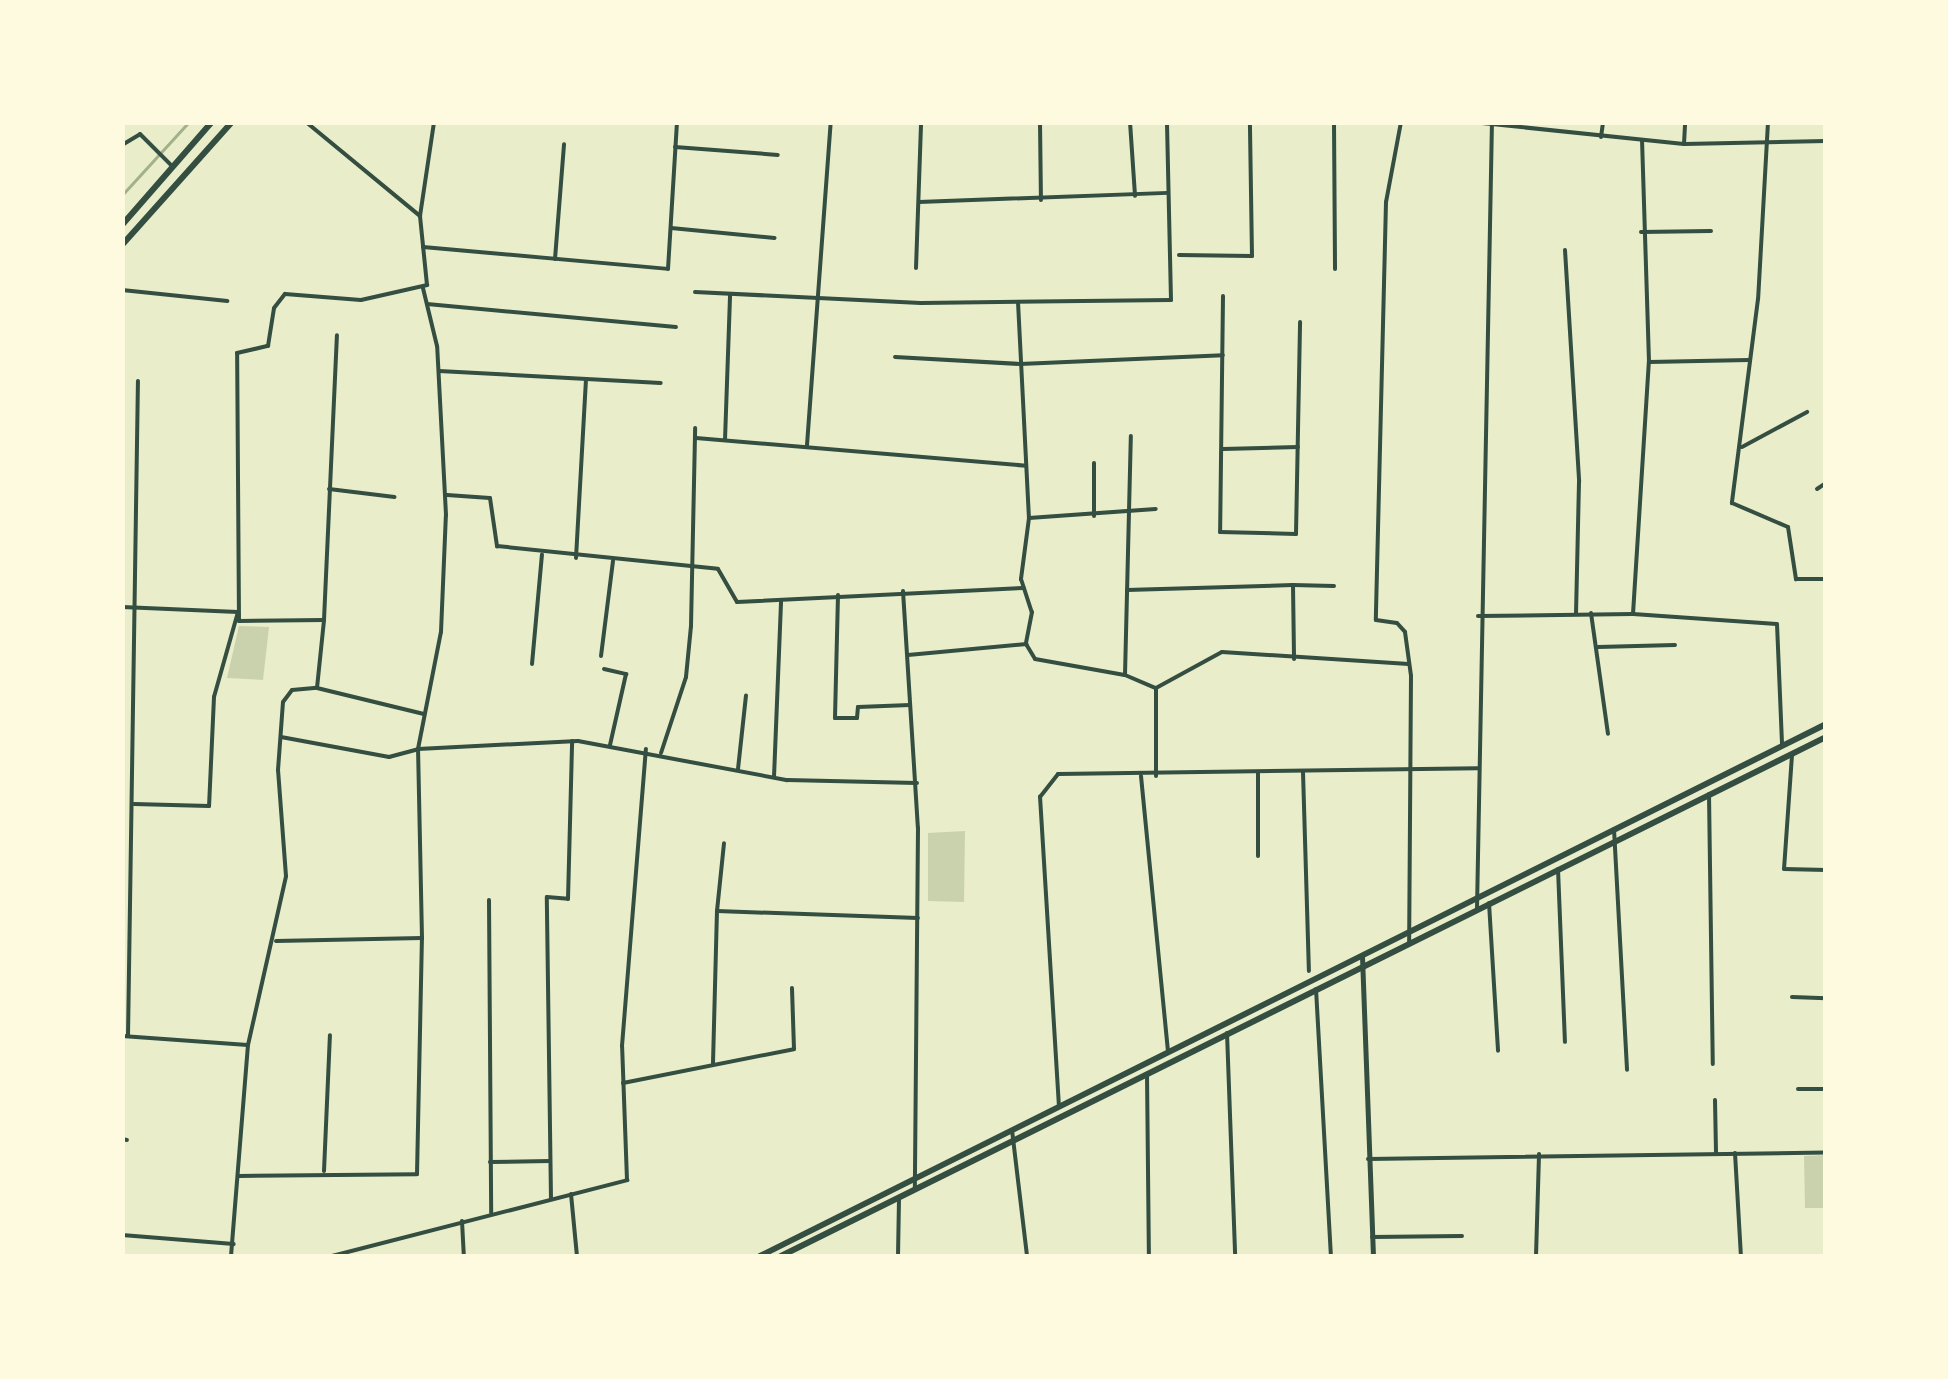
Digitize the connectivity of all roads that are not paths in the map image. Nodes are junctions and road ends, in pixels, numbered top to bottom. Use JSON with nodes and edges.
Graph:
{"nodes":[{"id":1,"x":212,"y":122,"type":"edge"},
{"id":2,"x":232,"y":122,"type":"edge"},
{"id":3,"x":306,"y":122,"type":"edge"},
{"id":4,"x":434,"y":122,"type":"edge"},
{"id":5,"x":676,"y":122,"type":"edge"},
{"id":6,"x":830,"y":122,"type":"edge"},
{"id":7,"x":921,"y":122,"type":"edge"},
{"id":8,"x":1040,"y":122,"type":"edge"},
{"id":9,"x":1130,"y":122,"type":"edge"},
{"id":10,"x":1167,"y":122,"type":"edge"},
{"id":11,"x":1250,"y":122,"type":"edge"},
{"id":12,"x":1334,"y":122,"type":"edge"},
{"id":13,"x":1402,"y":122,"type":"edge"},
{"id":14,"x":1472,"y":122,"type":"edge"},
{"id":15,"x":1603,"y":122,"type":"edge"},
{"id":16,"x":1685,"y":122,"type":"edge"},
{"id":17,"x":1768,"y":122,"type":"edge"},
{"id":18,"x":1492,"y":124,"type":"edge"},
{"id":19,"x":1601,"y":137,"type":"junction"},
{"id":20,"x":1642,"y":140,"type":"junction"},
{"id":21,"x":1826,"y":141,"type":"edge"},
{"id":22,"x":1767,"y":143,"type":"junction"},
{"id":23,"x":564,"y":144,"type":"dead end"},
{"id":24,"x":1684,"y":144,"type":"junction"},
{"id":25,"x":122,"y":145,"type":"edge"},
{"id":26,"x":675,"y":147,"type":"junction"},
{"id":27,"x":778,"y":155,"type":"dead end"},
{"id":28,"x":172,"y":166,"type":"junction"},
{"id":29,"x":1168,"y":193,"type":"junction"},
{"id":30,"x":1135,"y":196,"type":"junction"},
{"id":31,"x":1041,"y":200,"type":"junction"},
{"id":32,"x":918,"y":202,"type":"junction"},
{"id":33,"x":420,"y":216,"type":"junction"},
{"id":34,"x":122,"y":225,"type":"edge"},
{"id":35,"x":670,"y":228,"type":"junction"},
{"id":36,"x":1711,"y":231,"type":"dead end"},
{"id":37,"x":1641,"y":232,"type":"junction"},
{"id":38,"x":776,"y":238,"type":"dead end"},
{"id":39,"x":122,"y":245,"type":"edge"},
{"id":40,"x":423,"y":247,"type":"junction"},
{"id":41,"x":1565,"y":250,"type":"dead end"},
{"id":42,"x":1179,"y":255,"type":"dead end"},
{"id":43,"x":555,"y":258,"type":"junction"},
{"id":44,"x":916,"y":268,"type":"dead end"},
{"id":45,"x":1335,"y":269,"type":"dead end"},
{"id":46,"x":423,"y":288,"type":"junction"},
{"id":47,"x":122,"y":290,"type":"edge"},
{"id":48,"x":696,"y":292,"type":"dead end"},
{"id":49,"x":730,"y":294,"type":"junction"},
{"id":50,"x":1224,"y":296,"type":"dead end"},
{"id":51,"x":823,"y":298,"type":"junction"},
{"id":52,"x":226,"y":300,"type":"dead end"},
{"id":53,"x":1018,"y":302,"type":"junction"},
{"id":54,"x":427,"y":304,"type":"junction"},
{"id":55,"x":1300,"y":322,"type":"dead end"},
{"id":56,"x":676,"y":326,"type":"dead end"},
{"id":57,"x":336,"y":335,"type":"dead end"},
{"id":58,"x":1223,"y":355,"type":"junction"},
{"id":59,"x":895,"y":356,"type":"dead end"},
{"id":60,"x":1750,"y":360,"type":"junction"},
{"id":61,"x":1649,"y":362,"type":"junction"},
{"id":62,"x":1020,"y":364,"type":"junction"},
{"id":63,"x":438,"y":371,"type":"junction"},
{"id":64,"x":586,"y":380,"type":"junction"},
{"id":65,"x":138,"y":381,"type":"dead end"},
{"id":66,"x":661,"y":383,"type":"dead end"},
{"id":67,"x":1807,"y":412,"type":"dead end"},
{"id":68,"x":695,"y":428,"type":"dead end"},
{"id":69,"x":1131,"y":436,"type":"dead end"},
{"id":70,"x":696,"y":438,"type":"junction"},
{"id":71,"x":725,"y":440,"type":"junction"},
{"id":72,"x":807,"y":445,"type":"junction"},
{"id":73,"x":1298,"y":447,"type":"junction"},
{"id":74,"x":1742,"y":448,"type":"junction"},
{"id":75,"x":1221,"y":450,"type":"junction"},
{"id":76,"x":1094,"y":463,"type":"dead end"},
{"id":77,"x":1026,"y":466,"type":"junction"},
{"id":78,"x":1826,"y":483,"type":"edge"},
{"id":79,"x":328,"y":489,"type":"junction"},
{"id":80,"x":1817,"y":489,"type":"dead end"},
{"id":81,"x":445,"y":495,"type":"junction"},
{"id":82,"x":395,"y":496,"type":"dead end"},
{"id":83,"x":1156,"y":510,"type":"dead end"},
{"id":84,"x":1094,"y":516,"type":"junction"},
{"id":85,"x":1129,"y":516,"type":"junction"},
{"id":86,"x":1029,"y":518,"type":"junction"},
{"id":87,"x":542,"y":553,"type":"junction"},
{"id":88,"x":576,"y":558,"type":"junction"},
{"id":89,"x":613,"y":561,"type":"junction"},
{"id":90,"x":689,"y":567,"type":"junction"},
{"id":91,"x":1826,"y":579,"type":"edge"},
{"id":92,"x":1293,"y":585,"type":"junction"},
{"id":93,"x":1334,"y":586,"type":"dead end"},
{"id":94,"x":1024,"y":588,"type":"junction"},
{"id":95,"x":1127,"y":590,"type":"junction"},
{"id":96,"x":903,"y":591,"type":"junction"},
{"id":97,"x":838,"y":594,"type":"junction"},
{"id":98,"x":781,"y":600,"type":"junction"},
{"id":99,"x":122,"y":607,"type":"edge"},
{"id":100,"x":138,"y":608,"type":"junction"},
{"id":101,"x":238,"y":612,"type":"junction"},
{"id":102,"x":1576,"y":612,"type":"junction"},
{"id":103,"x":1591,"y":613,"type":"junction"},
{"id":104,"x":1633,"y":614,"type":"junction"},
{"id":105,"x":1478,"y":616,"type":"junction"},
{"id":106,"x":324,"y":620,"type":"junction"},
{"id":107,"x":1026,"y":644,"type":"junction"},
{"id":108,"x":1676,"y":645,"type":"dead end"},
{"id":109,"x":1598,"y":648,"type":"junction"},
{"id":110,"x":908,"y":655,"type":"junction"},
{"id":111,"x":601,"y":656,"type":"dead end"},
{"id":112,"x":1294,"y":659,"type":"junction"},
{"id":113,"x":532,"y":664,"type":"dead end"},
{"id":114,"x":1409,"y":664,"type":"junction"},
{"id":115,"x":604,"y":669,"type":"dead end"},
{"id":116,"x":1125,"y":675,"type":"junction"},
{"id":117,"x":317,"y":688,"type":"junction"},
{"id":118,"x":1156,"y":688,"type":"junction"},
{"id":119,"x":746,"y":695,"type":"dead end"},
{"id":120,"x":911,"y":705,"type":"junction"},
{"id":121,"x":425,"y":714,"type":"junction"},
{"id":122,"x":1826,"y":724,"type":"edge"},
{"id":123,"x":1608,"y":734,"type":"dead end"},
{"id":124,"x":280,"y":737,"type":"junction"},
{"id":125,"x":1826,"y":737,"type":"edge"},
{"id":126,"x":572,"y":742,"type":"junction"},
{"id":127,"x":610,"y":745,"type":"junction"},
{"id":128,"x":1782,"y":746,"type":"junction"},
{"id":129,"x":418,"y":749,"type":"junction"},
{"id":130,"x":646,"y":749,"type":"junction"},
{"id":131,"x":661,"y":753,"type":"junction"},
{"id":132,"x":1792,"y":755,"type":"junction"},
{"id":133,"x":1478,"y":768,"type":"junction"},
{"id":134,"x":738,"y":769,"type":"junction"},
{"id":135,"x":1258,"y":772,"type":"junction"},
{"id":136,"x":1303,"y":772,"type":"junction"},
{"id":137,"x":1413,"y":772,"type":"junction"},
{"id":138,"x":1141,"y":776,"type":"junction"},
{"id":139,"x":1156,"y":776,"type":"junction"},
{"id":140,"x":774,"y":777,"type":"junction"},
{"id":141,"x":917,"y":783,"type":"junction"},
{"id":142,"x":1704,"y":784,"type":"junction"},
{"id":143,"x":1708,"y":794,"type":"junction"},
{"id":144,"x":134,"y":804,"type":"junction"},
{"id":145,"x":1614,"y":829,"type":"junction"},
{"id":146,"x":1615,"y":840,"type":"junction"},
{"id":147,"x":724,"y":843,"type":"dead end"},
{"id":148,"x":1258,"y":856,"type":"dead end"},
{"id":149,"x":1558,"y":869,"type":"junction"},
{"id":150,"x":1826,"y":870,"type":"edge"},
{"id":151,"x":490,"y":900,"type":"dead end"},
{"id":152,"x":1476,"y":900,"type":"junction"},
{"id":153,"x":1489,"y":902,"type":"junction"},
{"id":154,"x":1476,"y":909,"type":"junction"},
{"id":155,"x":717,"y":911,"type":"junction"},
{"id":156,"x":918,"y":918,"type":"junction"},
{"id":157,"x":1409,"y":937,"type":"junction"},
{"id":158,"x":422,"y":938,"type":"junction"},
{"id":159,"x":276,"y":941,"type":"junction"},
{"id":160,"x":1361,"y":964,"type":"junction"},
{"id":161,"x":1309,"y":971,"type":"dead end"},
{"id":162,"x":792,"y":988,"type":"dead end"},
{"id":163,"x":1316,"y":989,"type":"junction"},
{"id":164,"x":1792,"y":997,"type":"dead end"},
{"id":165,"x":1826,"y":998,"type":"edge"},
{"id":166,"x":1227,"y":1034,"type":"junction"},
{"id":167,"x":330,"y":1035,"type":"dead end"},
{"id":168,"x":126,"y":1036,"type":"edge"},
{"id":169,"x":1565,"y":1042,"type":"dead end"},
{"id":170,"x":248,"y":1045,"type":"junction"},
{"id":171,"x":1498,"y":1051,"type":"dead end"},
{"id":172,"x":1168,"y":1053,"type":"junction"},
{"id":173,"x":713,"y":1063,"type":"junction"},
{"id":174,"x":1713,"y":1064,"type":"dead end"},
{"id":175,"x":1628,"y":1070,"type":"dead end"},
{"id":176,"x":1147,"y":1074,"type":"junction"},
{"id":177,"x":624,"y":1083,"type":"junction"},
{"id":178,"x":1798,"y":1089,"type":"dead end"},
{"id":179,"x":1826,"y":1089,"type":"edge"},
{"id":180,"x":1715,"y":1100,"type":"dead end"},
{"id":181,"x":1059,"y":1107,"type":"junction"},
{"id":182,"x":1014,"y":1135,"type":"junction"},
{"id":183,"x":1716,"y":1152,"type":"junction"},
{"id":184,"x":1735,"y":1153,"type":"junction"},
{"id":185,"x":1826,"y":1153,"type":"edge"},
{"id":186,"x":1539,"y":1154,"type":"junction"},
{"id":187,"x":1368,"y":1159,"type":"junction"},
{"id":188,"x":550,"y":1160,"type":"junction"},
{"id":189,"x":490,"y":1162,"type":"junction"},
{"id":190,"x":324,"y":1170,"type":"junction"},
{"id":191,"x":238,"y":1176,"type":"junction"},
{"id":192,"x":915,"y":1180,"type":"junction"},
{"id":193,"x":915,"y":1190,"type":"junction"},
{"id":194,"x":571,"y":1194,"type":"junction"},
{"id":195,"x":899,"y":1198,"type":"junction"},
{"id":196,"x":551,"y":1199,"type":"junction"},
{"id":197,"x":491,"y":1213,"type":"junction"},
{"id":198,"x":462,"y":1220,"type":"junction"},
{"id":199,"x":122,"y":1235,"type":"edge"},
{"id":200,"x":1462,"y":1236,"type":"dead end"},
{"id":201,"x":1372,"y":1237,"type":"junction"},
{"id":202,"x":234,"y":1244,"type":"junction"},
{"id":203,"x":231,"y":1256,"type":"edge"},
{"id":204,"x":332,"y":1256,"type":"edge"},
{"id":205,"x":464,"y":1256,"type":"edge"},
{"id":206,"x":578,"y":1256,"type":"edge"},
{"id":207,"x":760,"y":1256,"type":"edge"},
{"id":208,"x":781,"y":1256,"type":"edge"},
{"id":209,"x":898,"y":1256,"type":"edge"},
{"id":210,"x":1027,"y":1256,"type":"edge"},
{"id":211,"x":1149,"y":1256,"type":"edge"},
{"id":212,"x":1235,"y":1256,"type":"edge"},
{"id":213,"x":1331,"y":1256,"type":"edge"},
{"id":214,"x":1373,"y":1256,"type":"edge"},
{"id":215,"x":1536,"y":1256,"type":"edge"},
{"id":216,"x":1741,"y":1256,"type":"edge"}],
"edges":[{"from":1,"to":28,"type":"main road"},
{"from":2,"to":39,"type":"main road"},
{"from":3,"to":33,"type":"street"},
{"from":4,"to":33,"type":"street"},
{"from":5,"to":26,"type":"street"},
{"from":6,"to":51,"type":"street"},
{"from":7,"to":32,"type":"street"},
{"from":8,"to":31,"type":"street"},
{"from":9,"to":30,"type":"street"},
{"from":10,"to":29,"type":"street"},
{"from":11,"to":42,"type":"street"},
{"from":12,"to":45,"type":"street"},
{"from":13,"to":114,"type":"street"},
{"from":14,"to":18,"type":"street"},
{"from":15,"to":19,"type":"street"},
{"from":16,"to":24,"type":"street"},
{"from":17,"to":22,"type":"street"},
{"from":18,"to":19,"type":"street"},
{"from":18,"to":105,"type":"street"},
{"from":19,"to":20,"type":"street"},
{"from":20,"to":24,"type":"street"},
{"from":20,"to":37,"type":"street"},
{"from":21,"to":22,"type":"street"},
{"from":22,"to":24,"type":"street"},
{"from":22,"to":60,"type":"street"},
{"from":23,"to":43,"type":"street"},
{"from":25,"to":28,"type":"street"},
{"from":26,"to":27,"type":"street"},
{"from":26,"to":35,"type":"street"},
{"from":28,"to":34,"type":"main road"},
{"from":29,"to":30,"type":"street"},
{"from":29,"to":53,"type":"street"},
{"from":30,"to":31,"type":"street"},
{"from":31,"to":32,"type":"street"},
{"from":32,"to":44,"type":"street"},
{"from":33,"to":40,"type":"street"},
{"from":35,"to":38,"type":"street"},
{"from":35,"to":43,"type":"street"},
{"from":36,"to":37,"type":"street"},
{"from":37,"to":61,"type":"street"},
{"from":40,"to":43,"type":"street"},
{"from":40,"to":46,"type":"street"},
{"from":41,"to":102,"type":"street"},
{"from":46,"to":54,"type":"street"},
{"from":46,"to":101,"type":"street"},
{"from":47,"to":52,"type":"street"},
{"from":48,"to":49,"type":"street"},
{"from":49,"to":51,"type":"street"},
{"from":49,"to":71,"type":"street"},
{"from":50,"to":58,"type":"street"},
{"from":51,"to":53,"type":"street"},
{"from":51,"to":72,"type":"street"},
{"from":53,"to":62,"type":"street"},
{"from":54,"to":56,"type":"street"},
{"from":54,"to":63,"type":"street"},
{"from":55,"to":73,"type":"street"},
{"from":57,"to":79,"type":"street"},
{"from":58,"to":62,"type":"street"},
{"from":58,"to":75,"type":"street"},
{"from":59,"to":62,"type":"street"},
{"from":60,"to":61,"type":"street"},
{"from":60,"to":74,"type":"street"},
{"from":61,"to":104,"type":"street"},
{"from":62,"to":77,"type":"street"},
{"from":63,"to":64,"type":"street"},
{"from":63,"to":81,"type":"street"},
{"from":64,"to":66,"type":"street"},
{"from":64,"to":88,"type":"street"},
{"from":65,"to":100,"type":"street"},
{"from":67,"to":74,"type":"street"},
{"from":68,"to":70,"type":"street"},
{"from":69,"to":85,"type":"street"},
{"from":70,"to":71,"type":"street"},
{"from":70,"to":90,"type":"street"},
{"from":71,"to":72,"type":"street"},
{"from":72,"to":77,"type":"street"},
{"from":73,"to":75,"type":"street"},
{"from":73,"to":75,"type":"street"},
{"from":74,"to":91,"type":"street"},
{"from":76,"to":84,"type":"street"},
{"from":77,"to":86,"type":"street"},
{"from":78,"to":80,"type":"street"},
{"from":79,"to":82,"type":"street"},
{"from":79,"to":106,"type":"street"},
{"from":81,"to":87,"type":"street"},
{"from":81,"to":121,"type":"street"},
{"from":83,"to":85,"type":"street"},
{"from":84,"to":85,"type":"street"},
{"from":84,"to":86,"type":"street"},
{"from":85,"to":95,"type":"street"},
{"from":86,"to":94,"type":"street"},
{"from":87,"to":88,"type":"street"},
{"from":87,"to":113,"type":"street"},
{"from":88,"to":89,"type":"street"},
{"from":89,"to":90,"type":"street"},
{"from":89,"to":111,"type":"street"},
{"from":90,"to":98,"type":"street"},
{"from":90,"to":131,"type":"street"},
{"from":92,"to":93,"type":"street"},
{"from":92,"to":95,"type":"street"},
{"from":92,"to":112,"type":"street"},
{"from":94,"to":96,"type":"street"},
{"from":94,"to":107,"type":"street"},
{"from":95,"to":116,"type":"street"},
{"from":96,"to":97,"type":"street"},
{"from":96,"to":110,"type":"street"},
{"from":97,"to":98,"type":"street"},
{"from":97,"to":120,"type":"street"},
{"from":98,"to":140,"type":"street"},
{"from":99,"to":100,"type":"street"},
{"from":100,"to":101,"type":"street"},
{"from":100,"to":144,"type":"street"},
{"from":101,"to":106,"type":"street"},
{"from":101,"to":144,"type":"street"},
{"from":102,"to":103,"type":"street"},
{"from":102,"to":105,"type":"street"},
{"from":103,"to":104,"type":"street"},
{"from":103,"to":109,"type":"street"},
{"from":104,"to":128,"type":"street"},
{"from":105,"to":133,"type":"street"},
{"from":106,"to":117,"type":"street"},
{"from":107,"to":110,"type":"street"},
{"from":107,"to":116,"type":"street"},
{"from":108,"to":109,"type":"street"},
{"from":109,"to":123,"type":"street"},
{"from":110,"to":120,"type":"street"},
{"from":112,"to":114,"type":"street"},
{"from":112,"to":118,"type":"street"},
{"from":114,"to":137,"type":"street"},
{"from":115,"to":127,"type":"street"},
{"from":116,"to":118,"type":"street"},
{"from":117,"to":121,"type":"street"},
{"from":117,"to":124,"type":"street"},
{"from":118,"to":139,"type":"street"},
{"from":119,"to":134,"type":"street"},
{"from":120,"to":141,"type":"street"},
{"from":121,"to":129,"type":"street"},
{"from":122,"to":128,"type":"main road"},
{"from":124,"to":129,"type":"street"},
{"from":124,"to":159,"type":"street"},
{"from":125,"to":132,"type":"main road"},
{"from":126,"to":127,"type":"street"},
{"from":126,"to":129,"type":"street"},
{"from":126,"to":188,"type":"street"},
{"from":127,"to":130,"type":"street"},
{"from":128,"to":142,"type":"main road"},
{"from":129,"to":158,"type":"street"},
{"from":130,"to":131,"type":"street"},
{"from":130,"to":177,"type":"street"},
{"from":131,"to":134,"type":"street"},
{"from":132,"to":143,"type":"main road"},
{"from":132,"to":150,"type":"street"},
{"from":133,"to":137,"type":"street"},
{"from":133,"to":152,"type":"street"},
{"from":134,"to":140,"type":"street"},
{"from":135,"to":136,"type":"street"},
{"from":135,"to":139,"type":"street"},
{"from":135,"to":148,"type":"street"},
{"from":136,"to":137,"type":"street"},
{"from":136,"to":161,"type":"street"},
{"from":137,"to":157,"type":"street"},
{"from":138,"to":139,"type":"street"},
{"from":138,"to":172,"type":"street"},
{"from":138,"to":181,"type":"street"},
{"from":140,"to":141,"type":"street"},
{"from":141,"to":156,"type":"street"},
{"from":142,"to":143,"type":"main road"},
{"from":142,"to":145,"type":"main road"},
{"from":143,"to":146,"type":"main road"},
{"from":143,"to":174,"type":"street"},
{"from":144,"to":168,"type":"street"},
{"from":145,"to":146,"type":"street"},
{"from":145,"to":152,"type":"main road"},
{"from":146,"to":149,"type":"main road"},
{"from":146,"to":175,"type":"street"},
{"from":147,"to":155,"type":"street"},
{"from":149,"to":153,"type":"main road"},
{"from":149,"to":169,"type":"street"},
{"from":151,"to":189,"type":"street"},
{"from":152,"to":154,"type":"street"},
{"from":152,"to":157,"type":"main road"},
{"from":153,"to":154,"type":"main road"},
{"from":153,"to":171,"type":"street"},
{"from":154,"to":157,"type":"main road"},
{"from":155,"to":156,"type":"street"},
{"from":155,"to":173,"type":"street"},
{"from":156,"to":192,"type":"street"},
{"from":157,"to":160,"type":"main road"},
{"from":158,"to":159,"type":"street"},
{"from":158,"to":190,"type":"street"},
{"from":159,"to":170,"type":"street"},
{"from":160,"to":163,"type":"main road"},
{"from":160,"to":172,"type":"main road"},
{"from":160,"to":187,"type":"street"},
{"from":162,"to":173,"type":"street"},
{"from":163,"to":166,"type":"main road"},
{"from":163,"to":213,"type":"street"},
{"from":164,"to":165,"type":"street"},
{"from":166,"to":176,"type":"main road"},
{"from":166,"to":212,"type":"street"},
{"from":167,"to":190,"type":"street"},
{"from":168,"to":170,"type":"street"},
{"from":170,"to":191,"type":"street"},
{"from":172,"to":181,"type":"main road"},
{"from":173,"to":177,"type":"street"},
{"from":176,"to":182,"type":"main road"},
{"from":176,"to":211,"type":"street"},
{"from":177,"to":194,"type":"street"},
{"from":178,"to":179,"type":"street"},
{"from":180,"to":183,"type":"street"},
{"from":181,"to":182,"type":"main road"},
{"from":182,"to":192,"type":"main road"},
{"from":182,"to":193,"type":"main road"},
{"from":182,"to":210,"type":"street"},
{"from":183,"to":184,"type":"street"},
{"from":183,"to":186,"type":"street"},
{"from":184,"to":185,"type":"street"},
{"from":184,"to":216,"type":"street"},
{"from":186,"to":187,"type":"street"},
{"from":186,"to":215,"type":"street"},
{"from":187,"to":201,"type":"street"},
{"from":188,"to":189,"type":"street"},
{"from":188,"to":196,"type":"street"},
{"from":189,"to":197,"type":"street"},
{"from":190,"to":191,"type":"street"},
{"from":191,"to":202,"type":"street"},
{"from":192,"to":193,"type":"street"},
{"from":192,"to":207,"type":"main road"},
{"from":193,"to":195,"type":"main road"},
{"from":194,"to":196,"type":"street"},
{"from":194,"to":206,"type":"street"},
{"from":195,"to":208,"type":"main road"},
{"from":195,"to":209,"type":"street"},
{"from":196,"to":197,"type":"street"},
{"from":197,"to":198,"type":"street"},
{"from":198,"to":204,"type":"street"},
{"from":198,"to":205,"type":"street"},
{"from":199,"to":202,"type":"street"},
{"from":200,"to":201,"type":"street"},
{"from":201,"to":214,"type":"street"},
{"from":202,"to":203,"type":"street"}]}
